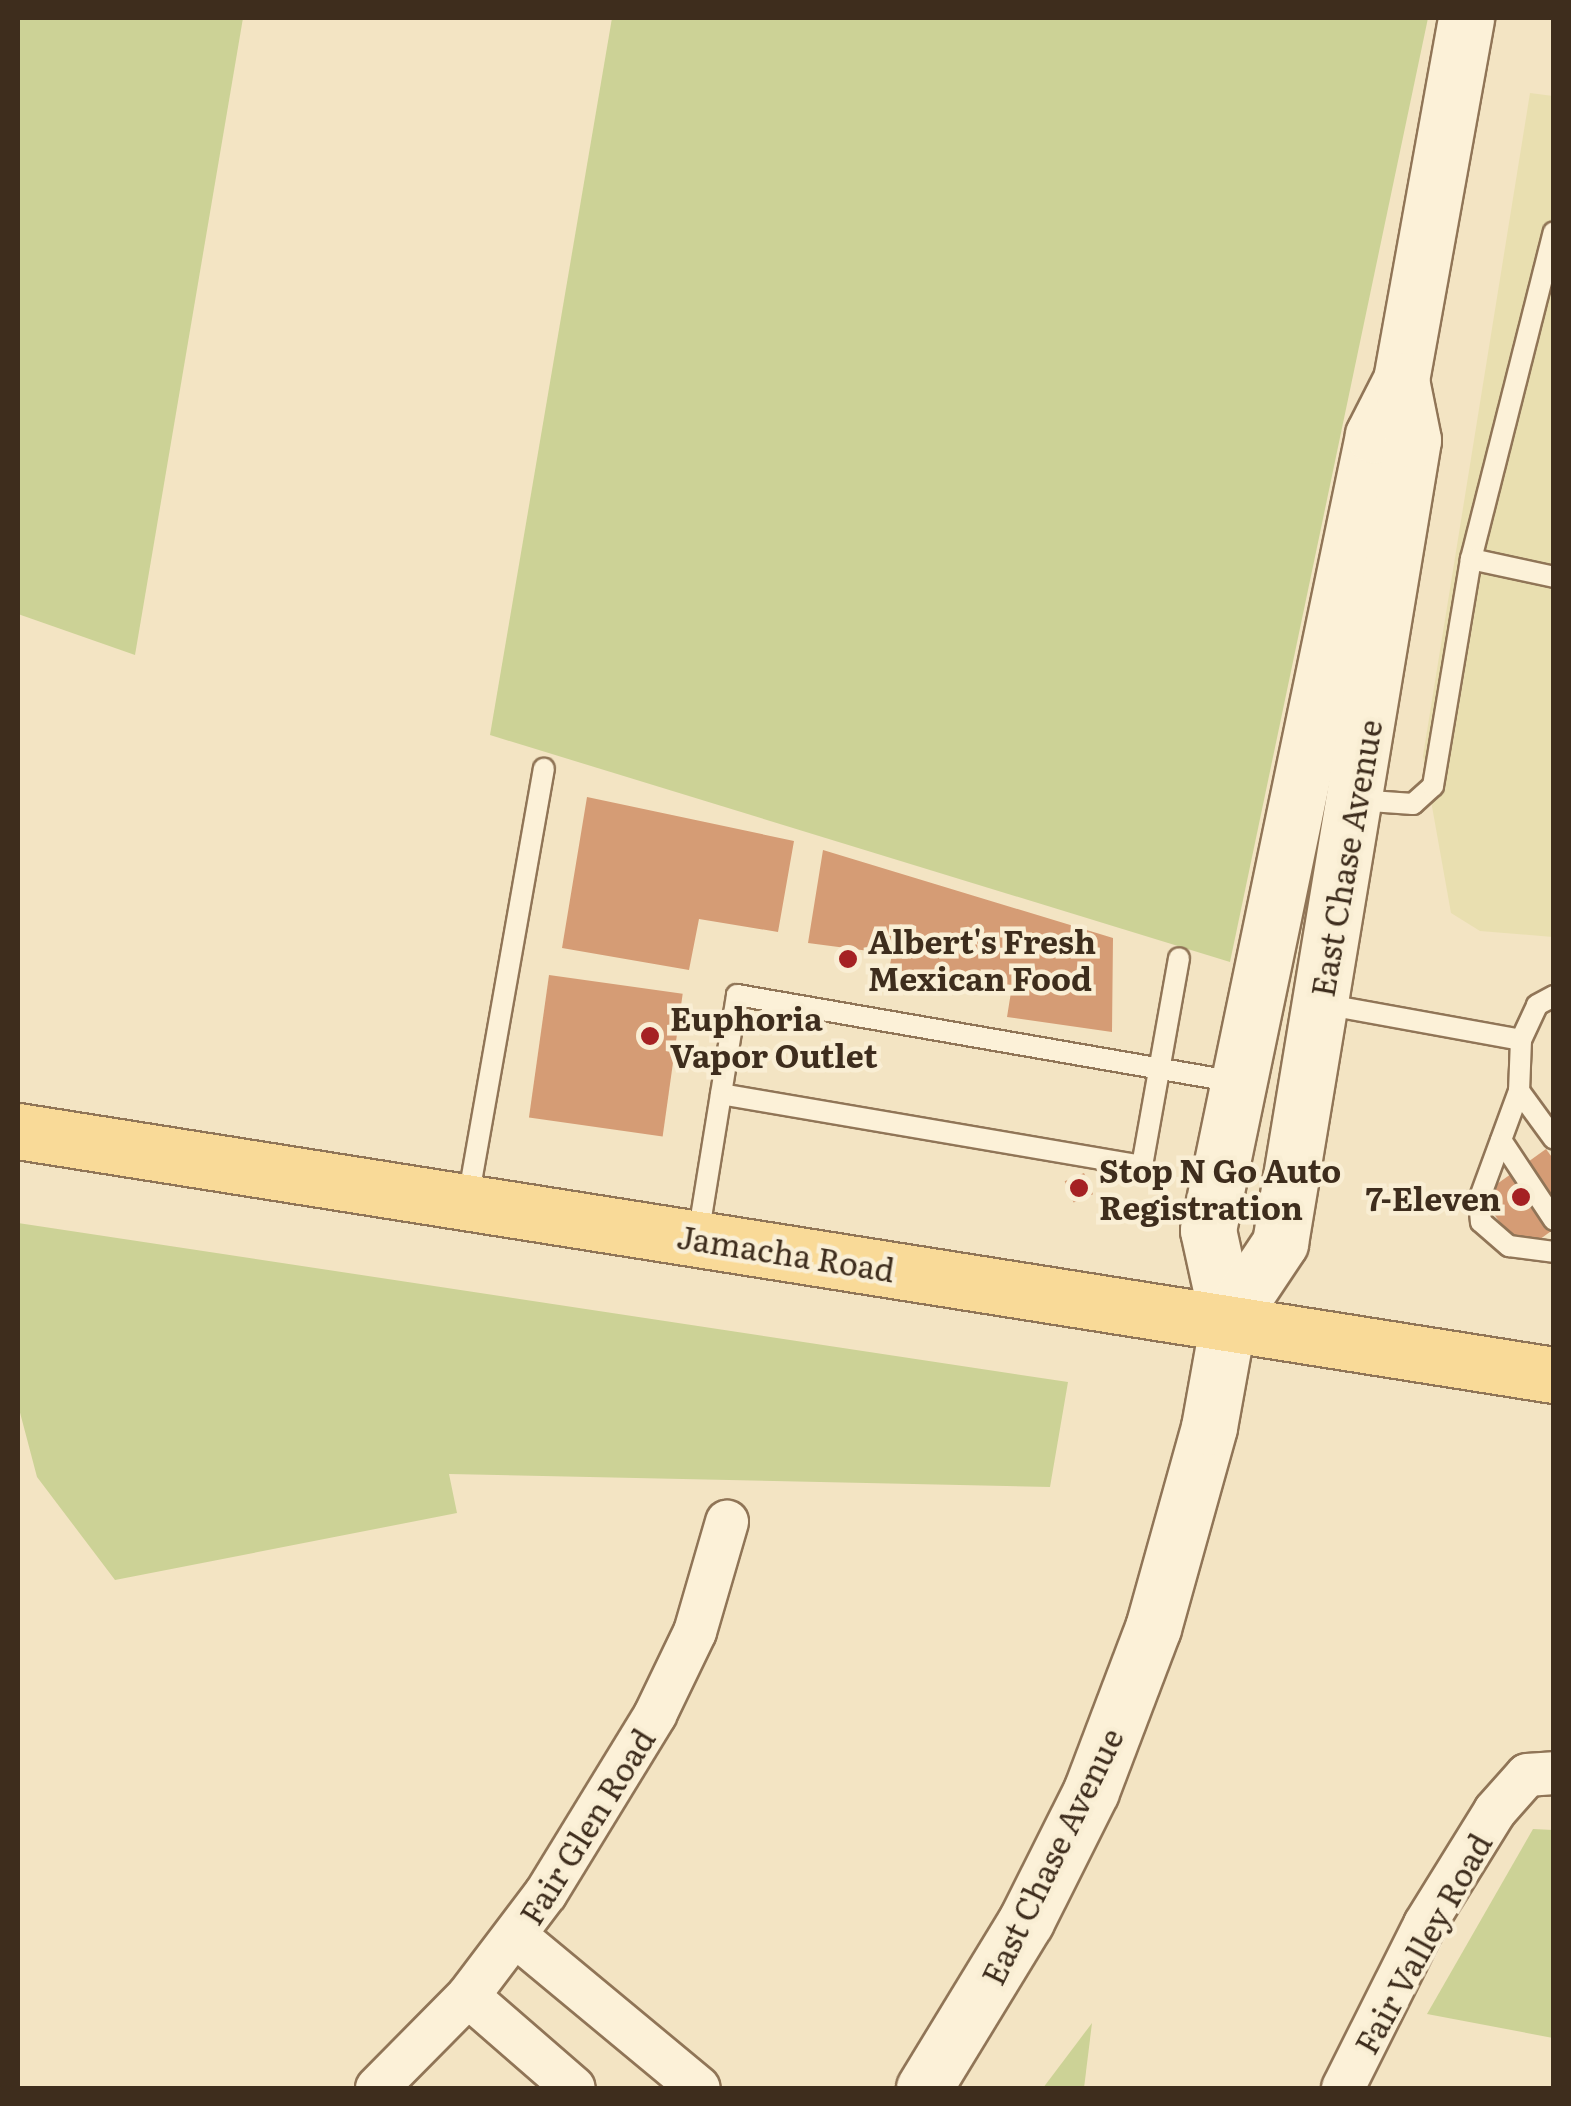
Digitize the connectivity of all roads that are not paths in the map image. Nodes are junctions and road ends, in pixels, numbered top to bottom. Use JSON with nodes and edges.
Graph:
{"nodes":[{"id":1,"x":1466,"y":18,"type":"edge"},
{"id":2,"x":1554,"y":232,"type":"edge"},
{"id":3,"x":1401,"y":380,"type":"junction"},
{"id":4,"x":1471,"y":559,"type":"junction"},
{"id":5,"x":1554,"y":576,"type":"edge"},
{"id":6,"x":544,"y":770,"type":"dead end"},
{"id":7,"x":1356,"y":800,"type":"junction"},
{"id":8,"x":1179,"y":958,"type":"dead end"},
{"id":9,"x":1554,"y":996,"type":"edge"},
{"id":10,"x":1320,"y":1004,"type":"junction"},
{"id":11,"x":1520,"y":1040,"type":"junction"},
{"id":12,"x":1160,"y":1068,"type":"junction"},
{"id":13,"x":1240,"y":1083,"type":"junction"},
{"id":14,"x":1519,"y":1091,"type":"junction"},
{"id":15,"x":721,"y":1094,"type":"junction"},
{"id":16,"x":18,"y":1131,"type":"edge"},
{"id":17,"x":1554,"y":1138,"type":"edge"},
{"id":18,"x":1501,"y":1140,"type":"junction"},
{"id":19,"x":468,"y":1201,"type":"junction"},
{"id":20,"x":1554,"y":1220,"type":"edge"},
{"id":21,"x":697,"y":1238,"type":"junction"},
{"id":22,"x":1554,"y":1252,"type":"edge"},
{"id":23,"x":1228,"y":1321,"type":"junction"},
{"id":24,"x":1554,"y":1375,"type":"edge"},
{"id":25,"x":727,"y":1522,"type":"dead end"},
{"id":26,"x":1554,"y":1773,"type":"edge"},
{"id":27,"x":516,"y":1937,"type":"junction"},
{"id":28,"x":468,"y":1996,"type":"junction"},
{"id":29,"x":378,"y":2088,"type":"edge"},
{"id":30,"x":574,"y":2088,"type":"edge"},
{"id":31,"x":699,"y":2088,"type":"edge"},
{"id":32,"x":924,"y":2088,"type":"edge"},
{"id":33,"x":1343,"y":2088,"type":"edge"}],
"edges":[{"from":1,"to":3,"type":"main road","name":"East Chase Avenue"},
{"from":2,"to":4,"type":"lane"},
{"from":3,"to":7,"type":"main road","name":"East Chase Avenue"},
{"from":3,"to":13,"type":"main road","name":"East Chase Avenue"},
{"from":4,"to":5,"type":"lane"},
{"from":4,"to":7,"type":"lane"},
{"from":6,"to":19,"type":"lane"},
{"from":7,"to":10,"type":"main road","name":"East Chase Avenue"},
{"from":8,"to":12,"type":"lane"},
{"from":9,"to":11,"type":"lane"},
{"from":10,"to":11,"type":"lane"},
{"from":10,"to":23,"type":"main road","name":"East Chase Avenue"},
{"from":11,"to":14,"type":"lane"},
{"from":12,"to":13,"type":"lane"},
{"from":12,"to":15,"type":"lane"},
{"from":12,"to":15,"type":"lane"},
{"from":13,"to":23,"type":"main road","name":"East Chase Avenue"},
{"from":14,"to":17,"type":"lane"},
{"from":14,"to":18,"type":"lane"},
{"from":15,"to":21,"type":"lane"},
{"from":16,"to":19,"type":"main road","name":"Jamacha Road"},
{"from":18,"to":20,"type":"lane"},
{"from":18,"to":22,"type":"lane"},
{"from":19,"to":21,"type":"main road","name":"Jamacha Road"},
{"from":21,"to":23,"type":"main road","name":"Jamacha Road"},
{"from":23,"to":24,"type":"main road","name":"Jamacha Road"},
{"from":23,"to":32,"type":"main road","name":"East Chase Avenue"},
{"from":25,"to":27,"type":"street","name":"Fair Glen Road"},
{"from":26,"to":33,"type":"street","name":"Fair Valley Road"},
{"from":27,"to":28,"type":"street","name":"Fair Glen Road"},
{"from":27,"to":31,"type":"street"},
{"from":28,"to":29,"type":"street","name":"Fair Glen Road"},
{"from":28,"to":30,"type":"street"}]}
